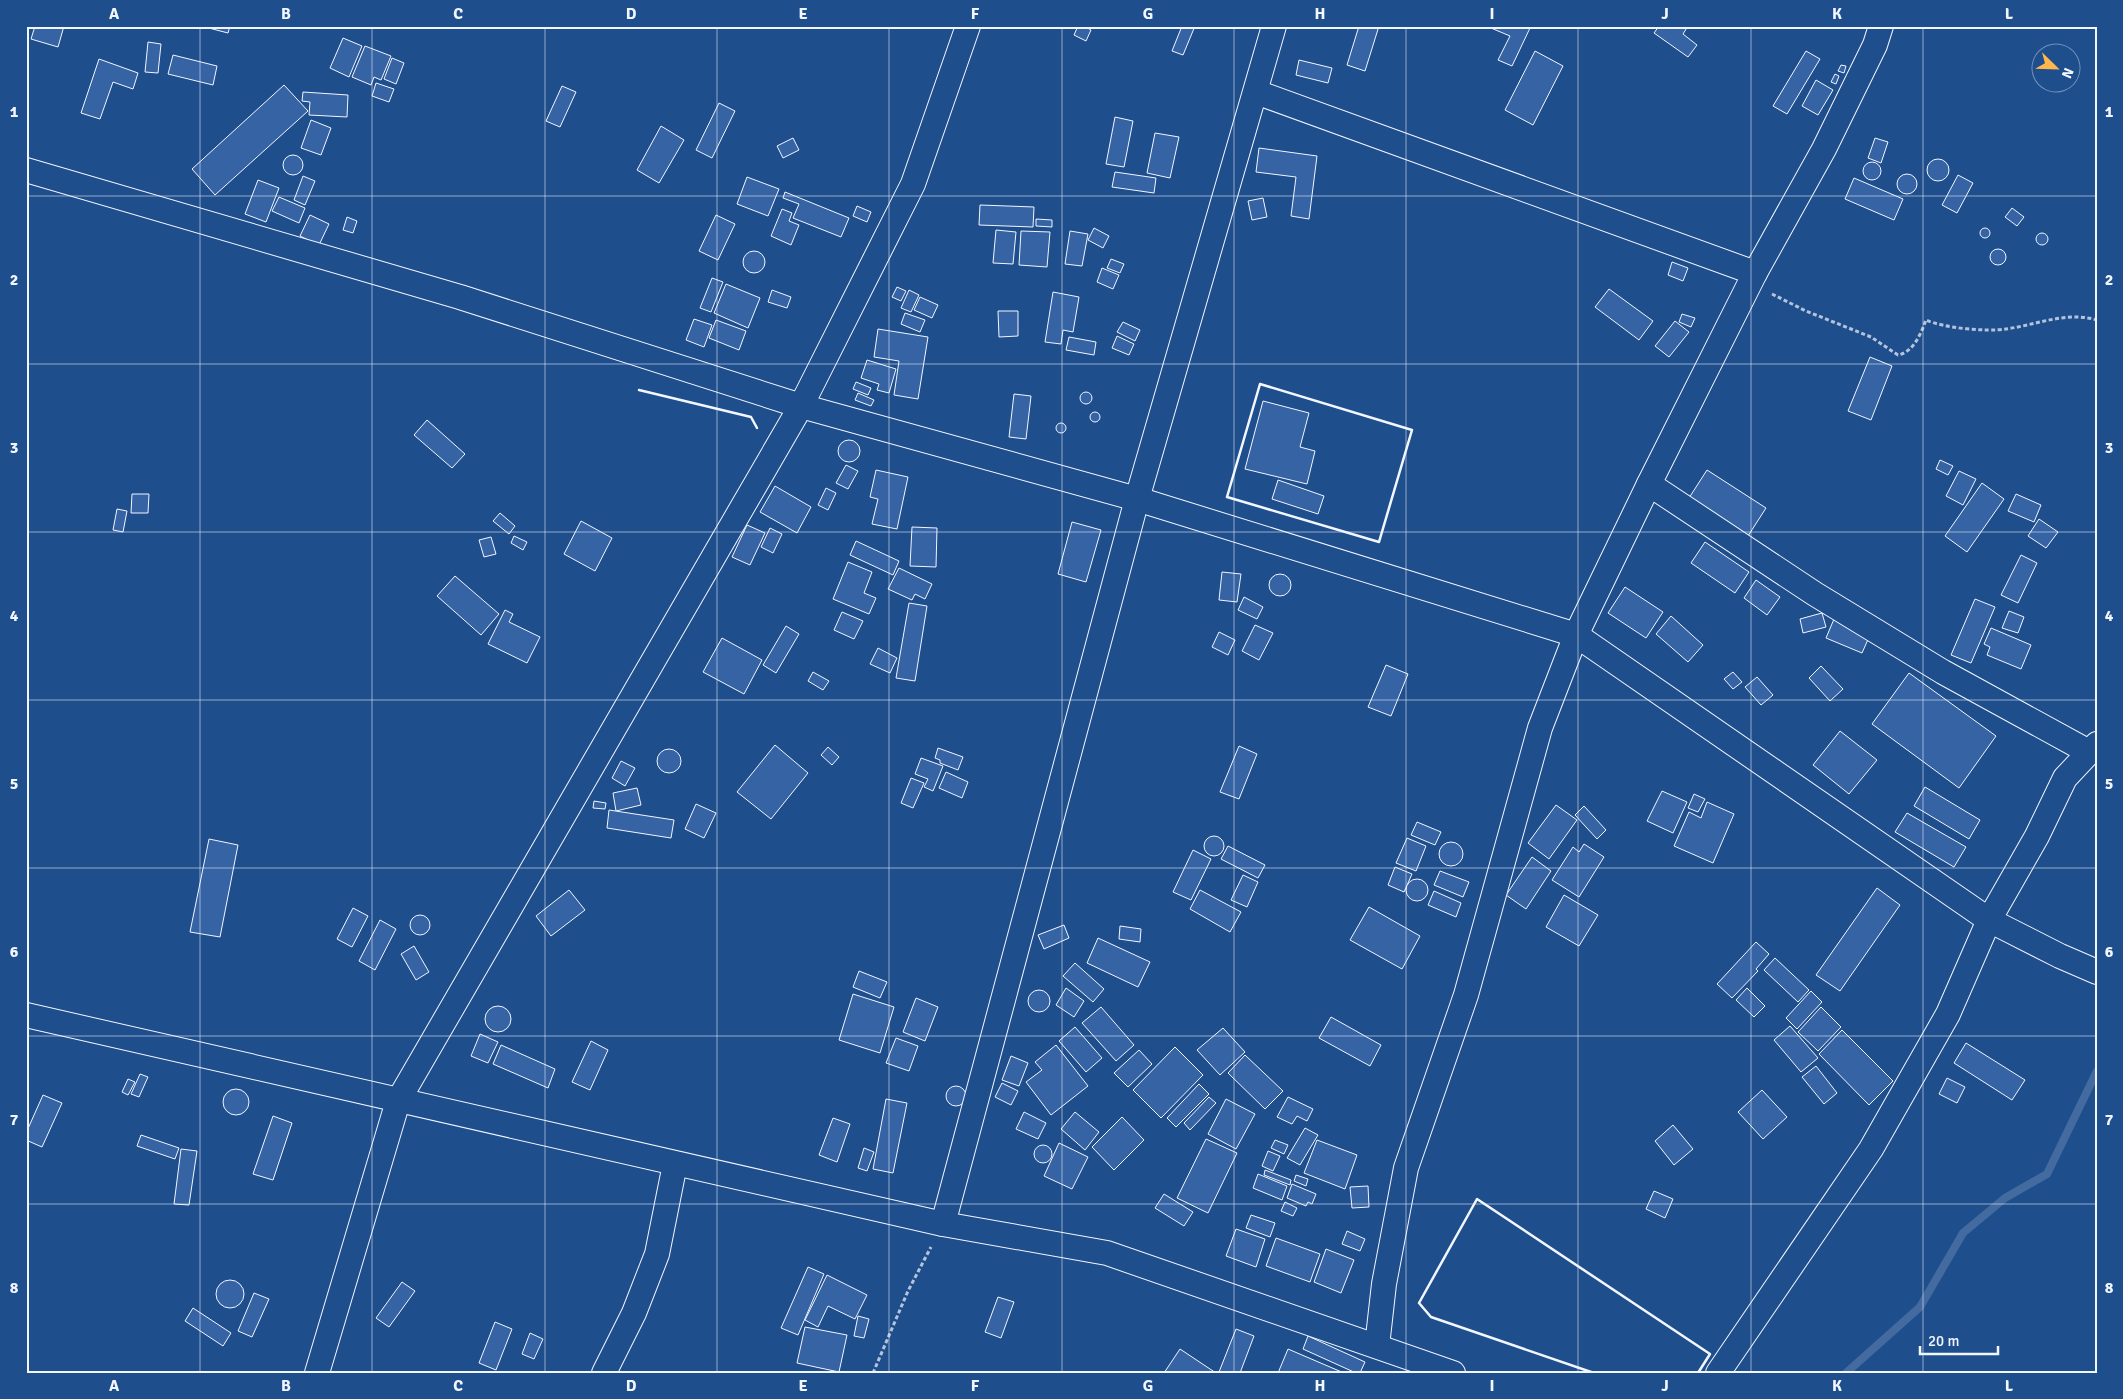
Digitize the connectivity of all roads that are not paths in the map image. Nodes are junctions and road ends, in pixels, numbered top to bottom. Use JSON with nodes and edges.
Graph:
{"nodes":[{"id":1,"x":968,"y":26,"type":"edge"},
{"id":2,"x":1274,"y":26,"type":"edge"},
{"id":3,"x":1881,"y":26,"type":"edge"},
{"id":4,"x":1256,"y":92,"type":"junction"},
{"id":5,"x":26,"y":170,"type":"edge"},
{"id":6,"x":1755,"y":273,"type":"junction"},
{"id":7,"x":801,"y":406,"type":"junction"},
{"id":8,"x":1649,"y":484,"type":"junction"},
{"id":9,"x":1137,"y":499,"type":"junction"},
{"id":10,"x":1576,"y":635,"type":"junction"},
{"id":11,"x":2093,"y":748,"type":"edge"},
{"id":12,"x":1990,"y":920,"type":"junction"},
{"id":13,"x":2097,"y":972,"type":"edge"},
{"id":14,"x":26,"y":1015,"type":"edge"},
{"id":15,"x":398,"y":1101,"type":"junction"},
{"id":16,"x":676,"y":1164,"type":"junction"},
{"id":17,"x":943,"y":1224,"type":"junction"},
{"id":18,"x":1377,"y":1346,"type":"junction"},
{"id":19,"x":317,"y":1373,"type":"edge"},
{"id":20,"x":604,"y":1373,"type":"edge"},
{"id":21,"x":1453,"y":1373,"type":"edge"},
{"id":22,"x":1718,"y":1373,"type":"edge"}],
"edges":[{"from":1,"to":7,"type":"street"},
{"from":2,"to":4,"type":"street"},
{"from":3,"to":6,"type":"street"},
{"from":4,"to":6,"type":"street"},
{"from":4,"to":9,"type":"street"},
{"from":5,"to":7,"type":"street"},
{"from":6,"to":8,"type":"street"},
{"from":7,"to":9,"type":"street"},
{"from":7,"to":15,"type":"street"},
{"from":8,"to":10,"type":"street"},
{"from":8,"to":11,"type":"street"},
{"from":9,"to":10,"type":"street"},
{"from":9,"to":17,"type":"street"},
{"from":10,"to":12,"type":"street"},
{"from":10,"to":18,"type":"street"},
{"from":11,"to":12,"type":"street"},
{"from":12,"to":13,"type":"street"},
{"from":12,"to":22,"type":"street"},
{"from":14,"to":15,"type":"street"},
{"from":15,"to":16,"type":"street"},
{"from":15,"to":19,"type":"street"},
{"from":16,"to":17,"type":"street"},
{"from":16,"to":20,"type":"street"},
{"from":17,"to":18,"type":"street"},
{"from":18,"to":21,"type":"street"}]}
